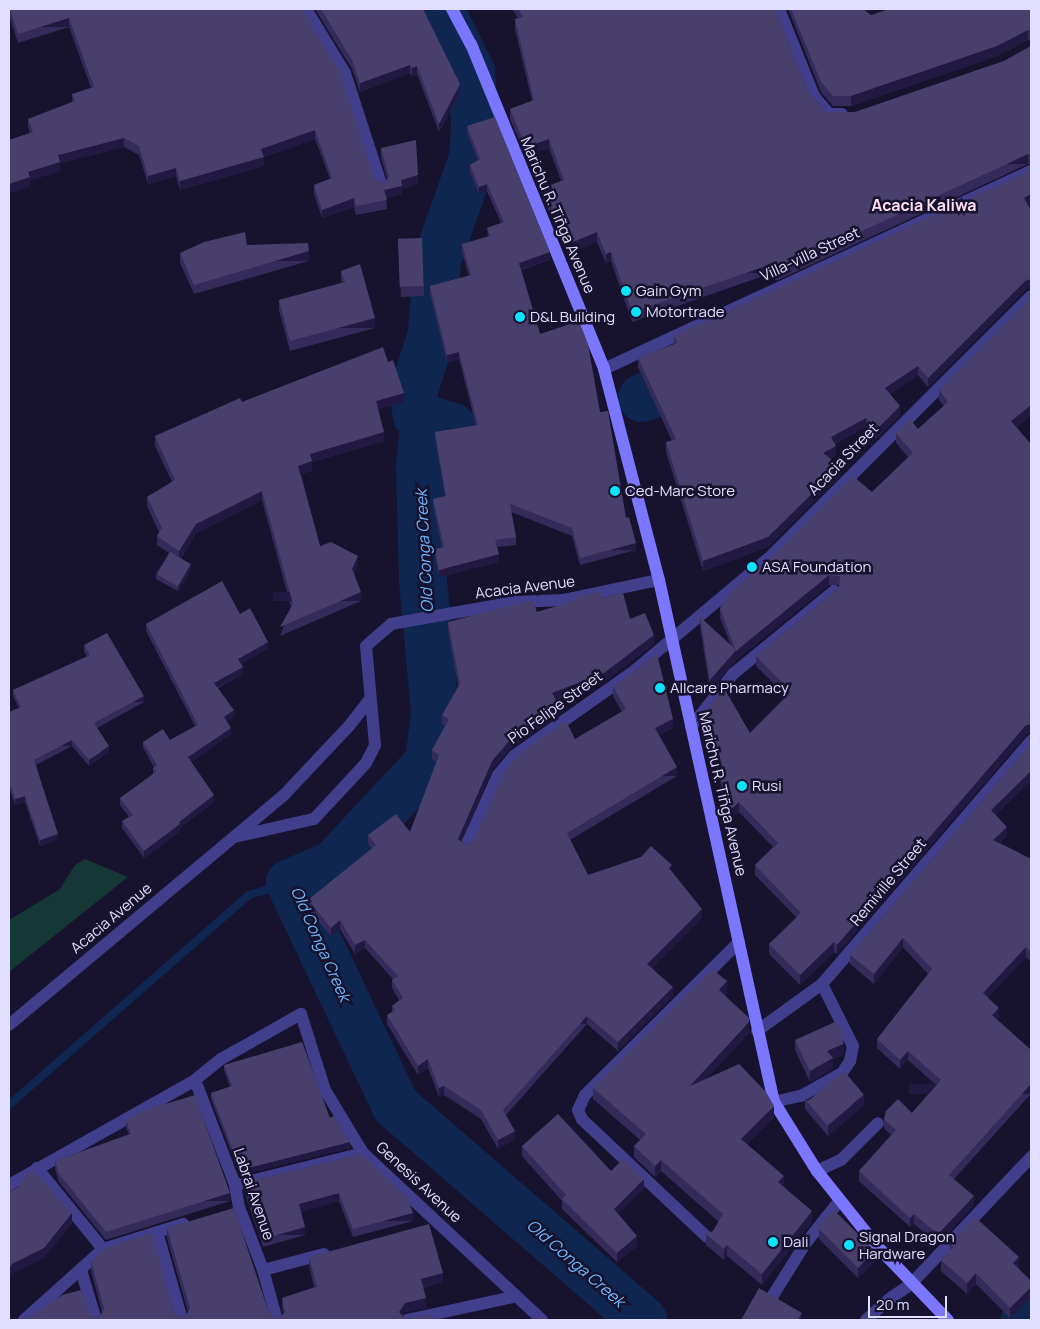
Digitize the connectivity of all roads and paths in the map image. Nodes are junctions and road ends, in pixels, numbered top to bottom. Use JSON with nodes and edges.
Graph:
{"nodes":[{"id":1,"x":306,"y":9,"type":"edge"},
{"id":2,"x":452,"y":9,"type":"edge"},
{"id":3,"x":779,"y":9,"type":"edge"},
{"id":4,"x":852,"y":114,"type":"edge"},
{"id":5,"x":1031,"y":171,"type":"edge"},
{"id":6,"x":381,"y":184,"type":"edge"},
{"id":7,"x":1031,"y":296,"type":"edge"},
{"id":8,"x":604,"y":369,"type":"junction"},
{"id":9,"x":659,"y":580,"type":"junction"},
{"id":10,"x":834,"y":591,"type":"edge"},
{"id":11,"x":671,"y":638,"type":"junction"},
{"id":12,"x":369,"y":700,"type":"junction"},
{"id":13,"x":691,"y":727,"type":"junction"},
{"id":14,"x":1031,"y":741,"type":"edge"},
{"id":15,"x":234,"y":837,"type":"junction"},
{"id":16,"x":466,"y":846,"type":"edge"},
{"id":17,"x":739,"y":942,"type":"junction"},
{"id":18,"x":822,"y":984,"type":"junction"},
{"id":19,"x":9,"y":1026,"type":"edge"},
{"id":20,"x":757,"y":1031,"type":"junction"},
{"id":21,"x":195,"y":1080,"type":"junction"},
{"id":22,"x":774,"y":1102,"type":"junction"},
{"id":23,"x":878,"y":1123,"type":"dead end"},
{"id":24,"x":363,"y":1153,"type":"junction"},
{"id":25,"x":1031,"y":1157,"type":"edge"},
{"id":26,"x":37,"y":1168,"type":"junction"},
{"id":27,"x":817,"y":1171,"type":"junction"},
{"id":28,"x":9,"y":1185,"type":"edge"},
{"id":29,"x":235,"y":1185,"type":"junction"},
{"id":30,"x":840,"y":1200,"type":"junction"},
{"id":31,"x":193,"y":1221,"type":"edge"},
{"id":32,"x":440,"y":1222,"type":"junction"},
{"id":33,"x":422,"y":1227,"type":"edge"},
{"id":34,"x":157,"y":1232,"type":"junction"},
{"id":35,"x":707,"y":1236,"type":"edge"},
{"id":36,"x":103,"y":1249,"type":"junction"},
{"id":37,"x":338,"y":1250,"type":"edge"},
{"id":38,"x":81,"y":1270,"type":"junction"},
{"id":39,"x":263,"y":1270,"type":"junction"},
{"id":40,"x":911,"y":1284,"type":"junction"},
{"id":41,"x":513,"y":1297,"type":"junction"},
{"id":42,"x":772,"y":1297,"type":"edge"},
{"id":43,"x":24,"y":1320,"type":"edge"},
{"id":44,"x":96,"y":1320,"type":"edge"},
{"id":45,"x":182,"y":1320,"type":"edge"},
{"id":46,"x":277,"y":1320,"type":"edge"},
{"id":47,"x":407,"y":1320,"type":"edge"},
{"id":48,"x":542,"y":1320,"type":"edge"},
{"id":49,"x":866,"y":1320,"type":"edge"},
{"id":50,"x":948,"y":1320,"type":"edge"}],
"edges":[{"from":1,"to":6,"type":"street"},
{"from":2,"to":8,"type":"main road","name":"Marichu R. Tiñga Avenue"},
{"from":3,"to":4,"type":"street"},
{"from":5,"to":8,"type":"street","name":"Villa-villa Street"},
{"from":7,"to":11,"type":"street","name":"Acacia Street"},
{"from":8,"to":9,"type":"main road","name":"Marichu R. Tiñga Avenue"},
{"from":9,"to":11,"type":"main road","name":"Marichu R. Tiñga Avenue"},
{"from":9,"to":12,"type":"street","name":"Acacia Avenue"},
{"from":10,"to":13,"type":"street"},
{"from":11,"to":13,"type":"main road","name":"Marichu R. Tiñga Avenue"},
{"from":11,"to":16,"type":"street","name":"Pio Felipe Street"},
{"from":12,"to":15,"type":"street","name":"Acacia Avenue"},
{"from":12,"to":15,"type":"street","name":"Acacia Avenue"},
{"from":13,"to":17,"type":"main road","name":"Marichu R. Tiñga Avenue"},
{"from":14,"to":18,"type":"street","name":"Remiville Street"},
{"from":15,"to":19,"type":"street","name":"Acacia Avenue"},
{"from":17,"to":20,"type":"main road","name":"Marichu R. Tiñga Avenue"},
{"from":17,"to":35,"type":"street"},
{"from":18,"to":20,"type":"street","name":"Remiville Street"},
{"from":18,"to":22,"type":"street"},
{"from":20,"to":22,"type":"main road","name":"Marichu R. Tiñga Avenue"},
{"from":21,"to":24,"type":"street","name":"Genesis Avenue"},
{"from":21,"to":26,"type":"street"},
{"from":21,"to":29,"type":"street","name":"Labrai Avenue"},
{"from":22,"to":27,"type":"main road","name":"Marichu R. Tiñga Avenue"},
{"from":23,"to":27,"type":"street"},
{"from":24,"to":29,"type":"street"},
{"from":24,"to":32,"type":"street","name":"Genesis Avenue"},
{"from":25,"to":40,"type":"street"},
{"from":26,"to":28,"type":"street"},
{"from":26,"to":36,"type":"street"},
{"from":27,"to":30,"type":"main road","name":"Marichu R. Tiñga Avenue"},
{"from":29,"to":39,"type":"street","name":"Labrai Avenue"},
{"from":30,"to":40,"type":"main road","name":"Marichu R. Tiñga Avenue"},
{"from":30,"to":42,"type":"street"},
{"from":31,"to":34,"type":"street"},
{"from":32,"to":33,"type":"street"},
{"from":32,"to":41,"type":"street","name":"Genesis Avenue"},
{"from":34,"to":36,"type":"street"},
{"from":34,"to":45,"type":"street"},
{"from":36,"to":38,"type":"street"},
{"from":37,"to":39,"type":"street"},
{"from":38,"to":43,"type":"street"},
{"from":38,"to":44,"type":"street"},
{"from":39,"to":46,"type":"street","name":"Labrai Avenue"},
{"from":40,"to":49,"type":"street"},
{"from":40,"to":50,"type":"main road","name":"Marichu R. Tiñga Avenue"},
{"from":41,"to":47,"type":"street"},
{"from":41,"to":48,"type":"street","name":"Genesis Avenue"}]}
